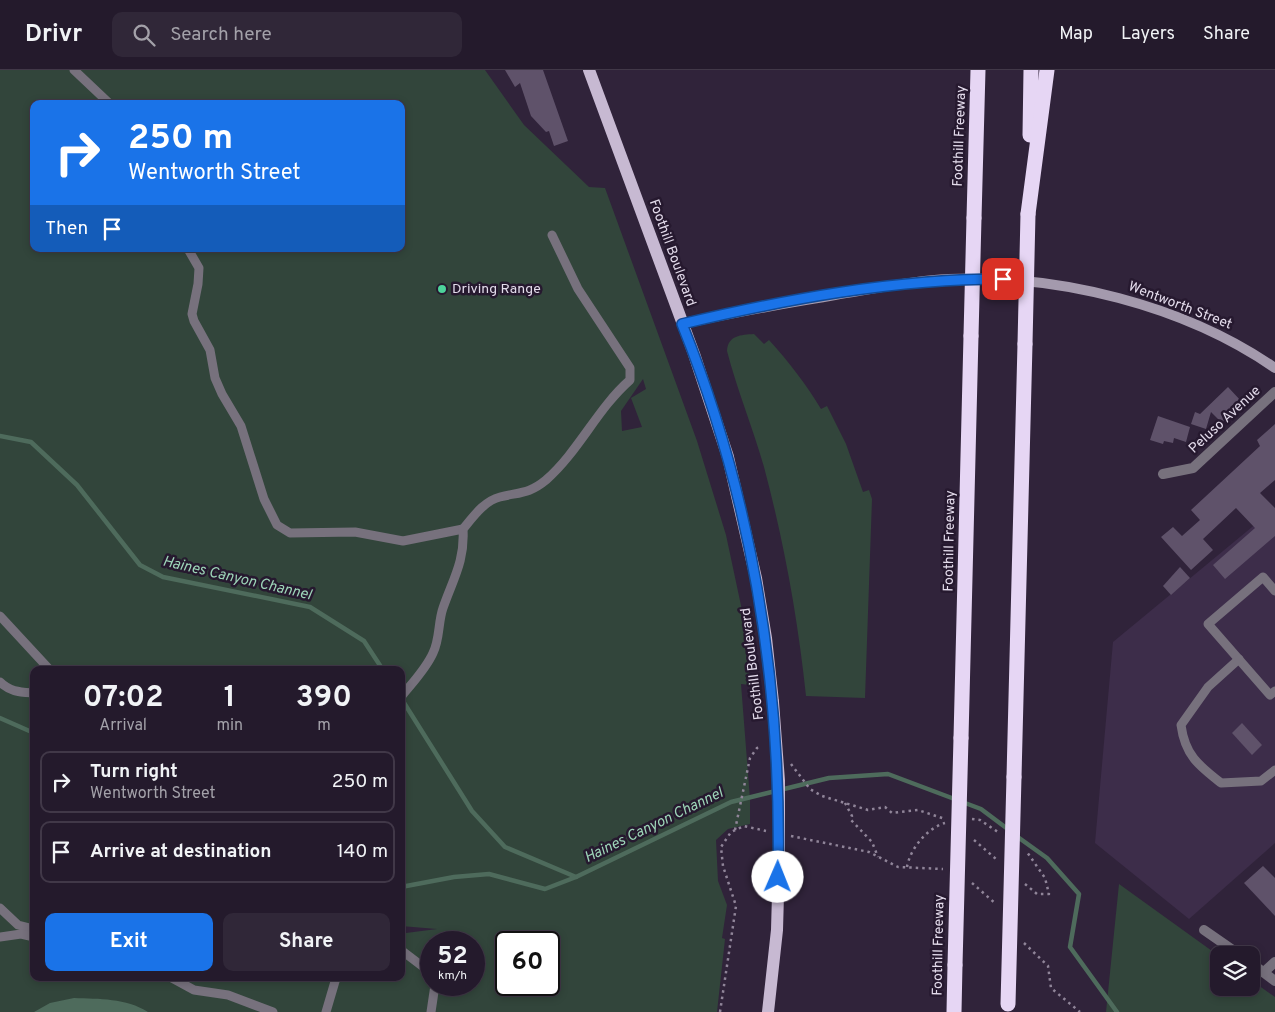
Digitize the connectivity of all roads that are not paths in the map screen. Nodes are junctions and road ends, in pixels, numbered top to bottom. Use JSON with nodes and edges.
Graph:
{"nodes":[{"id":1,"x":74,"y":70,"type":"edge"},
{"id":2,"x":589,"y":70,"type":"edge"},
{"id":3,"x":978,"y":70,"type":"edge"},
{"id":4,"x":1032,"y":70,"type":"edge"},
{"id":5,"x":1047,"y":70,"type":"edge"},
{"id":6,"x":106,"y":100,"type":"edge"},
{"id":7,"x":1028,"y":214,"type":"junction"},
{"id":8,"x":552,"y":235,"type":"dead end"},
{"id":9,"x":190,"y":252,"type":"edge"},
{"id":10,"x":682,"y":324,"type":"junction"},
{"id":11,"x":1275,"y":368,"type":"edge"},
{"id":12,"x":1275,"y":392,"type":"edge"},
{"id":13,"x":1163,"y":474,"type":"dead end"},
{"id":14,"x":462,"y":529,"type":"junction"},
{"id":15,"x":1275,"y":591,"type":"edge"},
{"id":16,"x":0,"y":616,"type":"edge"},
{"id":17,"x":1239,"y":660,"type":"junction"},
{"id":18,"x":46,"y":666,"type":"edge"},
{"id":19,"x":0,"y":682,"type":"edge"},
{"id":20,"x":1275,"y":691,"type":"edge"},
{"id":21,"x":405,"y":692,"type":"edge"},
{"id":22,"x":30,"y":693,"type":"edge"},
{"id":23,"x":1275,"y":770,"type":"edge"},
{"id":24,"x":0,"y":908,"type":"edge"},
{"id":25,"x":30,"y":928,"type":"edge"},
{"id":26,"x":1204,"y":930,"type":"dead end"},
{"id":27,"x":30,"y":936,"type":"edge"},
{"id":28,"x":0,"y":937,"type":"edge"},
{"id":29,"x":1227,"y":946,"type":"edge"},
{"id":30,"x":405,"y":953,"type":"edge"},
{"id":31,"x":1275,"y":962,"type":"edge"},
{"id":32,"x":420,"y":964,"type":"edge"},
{"id":33,"x":1260,"y":970,"type":"edge"},
{"id":34,"x":1264,"y":972,"type":"junction"},
{"id":35,"x":178,"y":981,"type":"edge"},
{"id":36,"x":335,"y":981,"type":"edge"},
{"id":37,"x":1275,"y":981,"type":"edge"},
{"id":38,"x":433,"y":996,"type":"edge"},
{"id":39,"x":1008,"y":1008,"type":"edge"},
{"id":40,"x":273,"y":1012,"type":"edge"},
{"id":41,"x":326,"y":1012,"type":"edge"},
{"id":42,"x":430,"y":1012,"type":"edge"},
{"id":43,"x":768,"y":1012,"type":"edge"},
{"id":44,"x":954,"y":1012,"type":"edge"}],
"edges":[{"from":1,"to":6,"type":"lane"},
{"from":2,"to":10,"type":"main road","name":"Foothill Boulevard"},
{"from":3,"to":44,"type":"highway","name":"Foothill Freeway","bridge":true},
{"from":4,"to":7,"type":"highway"},
{"from":5,"to":7,"type":"highway"},
{"from":7,"to":39,"type":"highway","bridge":true},
{"from":8,"to":14,"type":"lane"},
{"from":9,"to":14,"type":"lane"},
{"from":10,"to":11,"type":"main road","name":"Wentworth Street"},
{"from":10,"to":43,"type":"main road","name":"Foothill Boulevard","bridge":true},
{"from":12,"to":13,"type":"street","name":"Peluso Avenue"},
{"from":14,"to":21,"type":"lane"},
{"from":15,"to":17,"type":"lane"},
{"from":16,"to":18,"type":"lane"},
{"from":17,"to":20,"type":"lane"},
{"from":17,"to":23,"type":"lane"},
{"from":19,"to":22,"type":"lane"},
{"from":24,"to":25,"type":"lane"},
{"from":26,"to":29,"type":"street"},
{"from":27,"to":28,"type":"lane"},
{"from":30,"to":32,"type":"lane"},
{"from":31,"to":34,"type":"street"},
{"from":33,"to":34,"type":"street"},
{"from":34,"to":37,"type":"street"},
{"from":35,"to":40,"type":"lane"},
{"from":36,"to":41,"type":"lane"},
{"from":38,"to":42,"type":"lane"}]}
